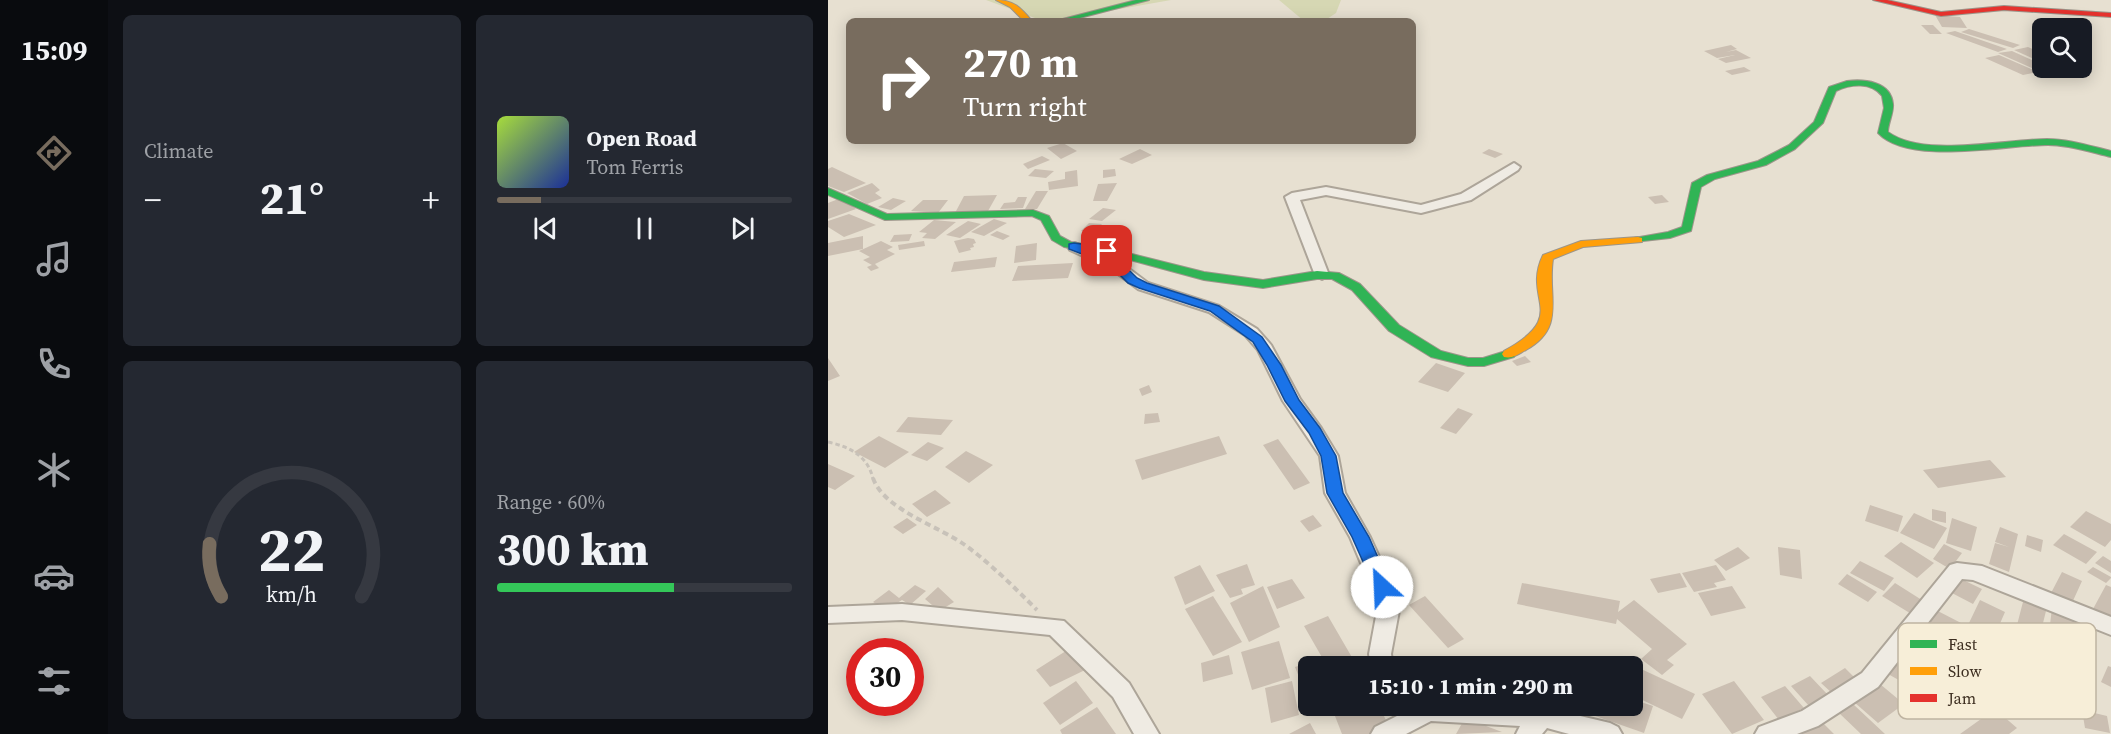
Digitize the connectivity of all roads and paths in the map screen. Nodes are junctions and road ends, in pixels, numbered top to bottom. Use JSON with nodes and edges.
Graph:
{"nodes":[{"id":1,"x":1000,"y":0,"type":"edge"},
{"id":2,"x":1145,"y":0,"type":"edge"},
{"id":3,"x":1877,"y":0,"type":"edge"},
{"id":4,"x":2111,"y":15,"type":"edge"},
{"id":5,"x":1025,"y":18,"type":"edge"},
{"id":6,"x":1071,"y":18,"type":"edge"},
{"id":7,"x":2111,"y":154,"type":"edge"},
{"id":8,"x":1514,"y":168,"type":"dead end"},
{"id":9,"x":828,"y":191,"type":"edge"},
{"id":10,"x":1074,"y":246,"type":"junction"},
{"id":11,"x":1322,"y":275,"type":"junction"},
{"id":12,"x":828,"y":442,"type":"edge"},
{"id":13,"x":828,"y":615,"type":"edge"},
{"id":14,"x":1915,"y":623,"type":"edge"},
{"id":15,"x":2111,"y":626,"type":"edge"},
{"id":16,"x":1056,"y":627,"type":"junction"},
{"id":17,"x":1898,"y":645,"type":"edge"},
{"id":18,"x":1380,"y":656,"type":"edge"},
{"id":19,"x":1411,"y":716,"type":"edge"},
{"id":20,"x":1476,"y":716,"type":"edge"},
{"id":21,"x":1535,"y":725,"type":"edge"},
{"id":22,"x":1148,"y":734,"type":"edge"},
{"id":23,"x":1383,"y":734,"type":"edge"},
{"id":24,"x":1610,"y":734,"type":"edge"},
{"id":25,"x":1767,"y":734,"type":"edge"}],
"edges":[{"from":1,"to":5,"type":"street"},
{"from":2,"to":6,"type":"street"},
{"from":3,"to":4,"type":"street"},
{"from":7,"to":11,"type":"street"},
{"from":8,"to":11,"type":"street"},
{"from":9,"to":10,"type":"street"},
{"from":10,"to":11,"type":"street"},
{"from":10,"to":18,"type":"street"},
{"from":12,"to":16,"type":"path"},
{"from":13,"to":16,"type":"street"},
{"from":14,"to":15,"type":"street"},
{"from":16,"to":22,"type":"street"},
{"from":17,"to":25,"type":"street"},
{"from":19,"to":23,"type":"street"},
{"from":20,"to":21,"type":"street"},
{"from":21,"to":24,"type":"street"}]}
